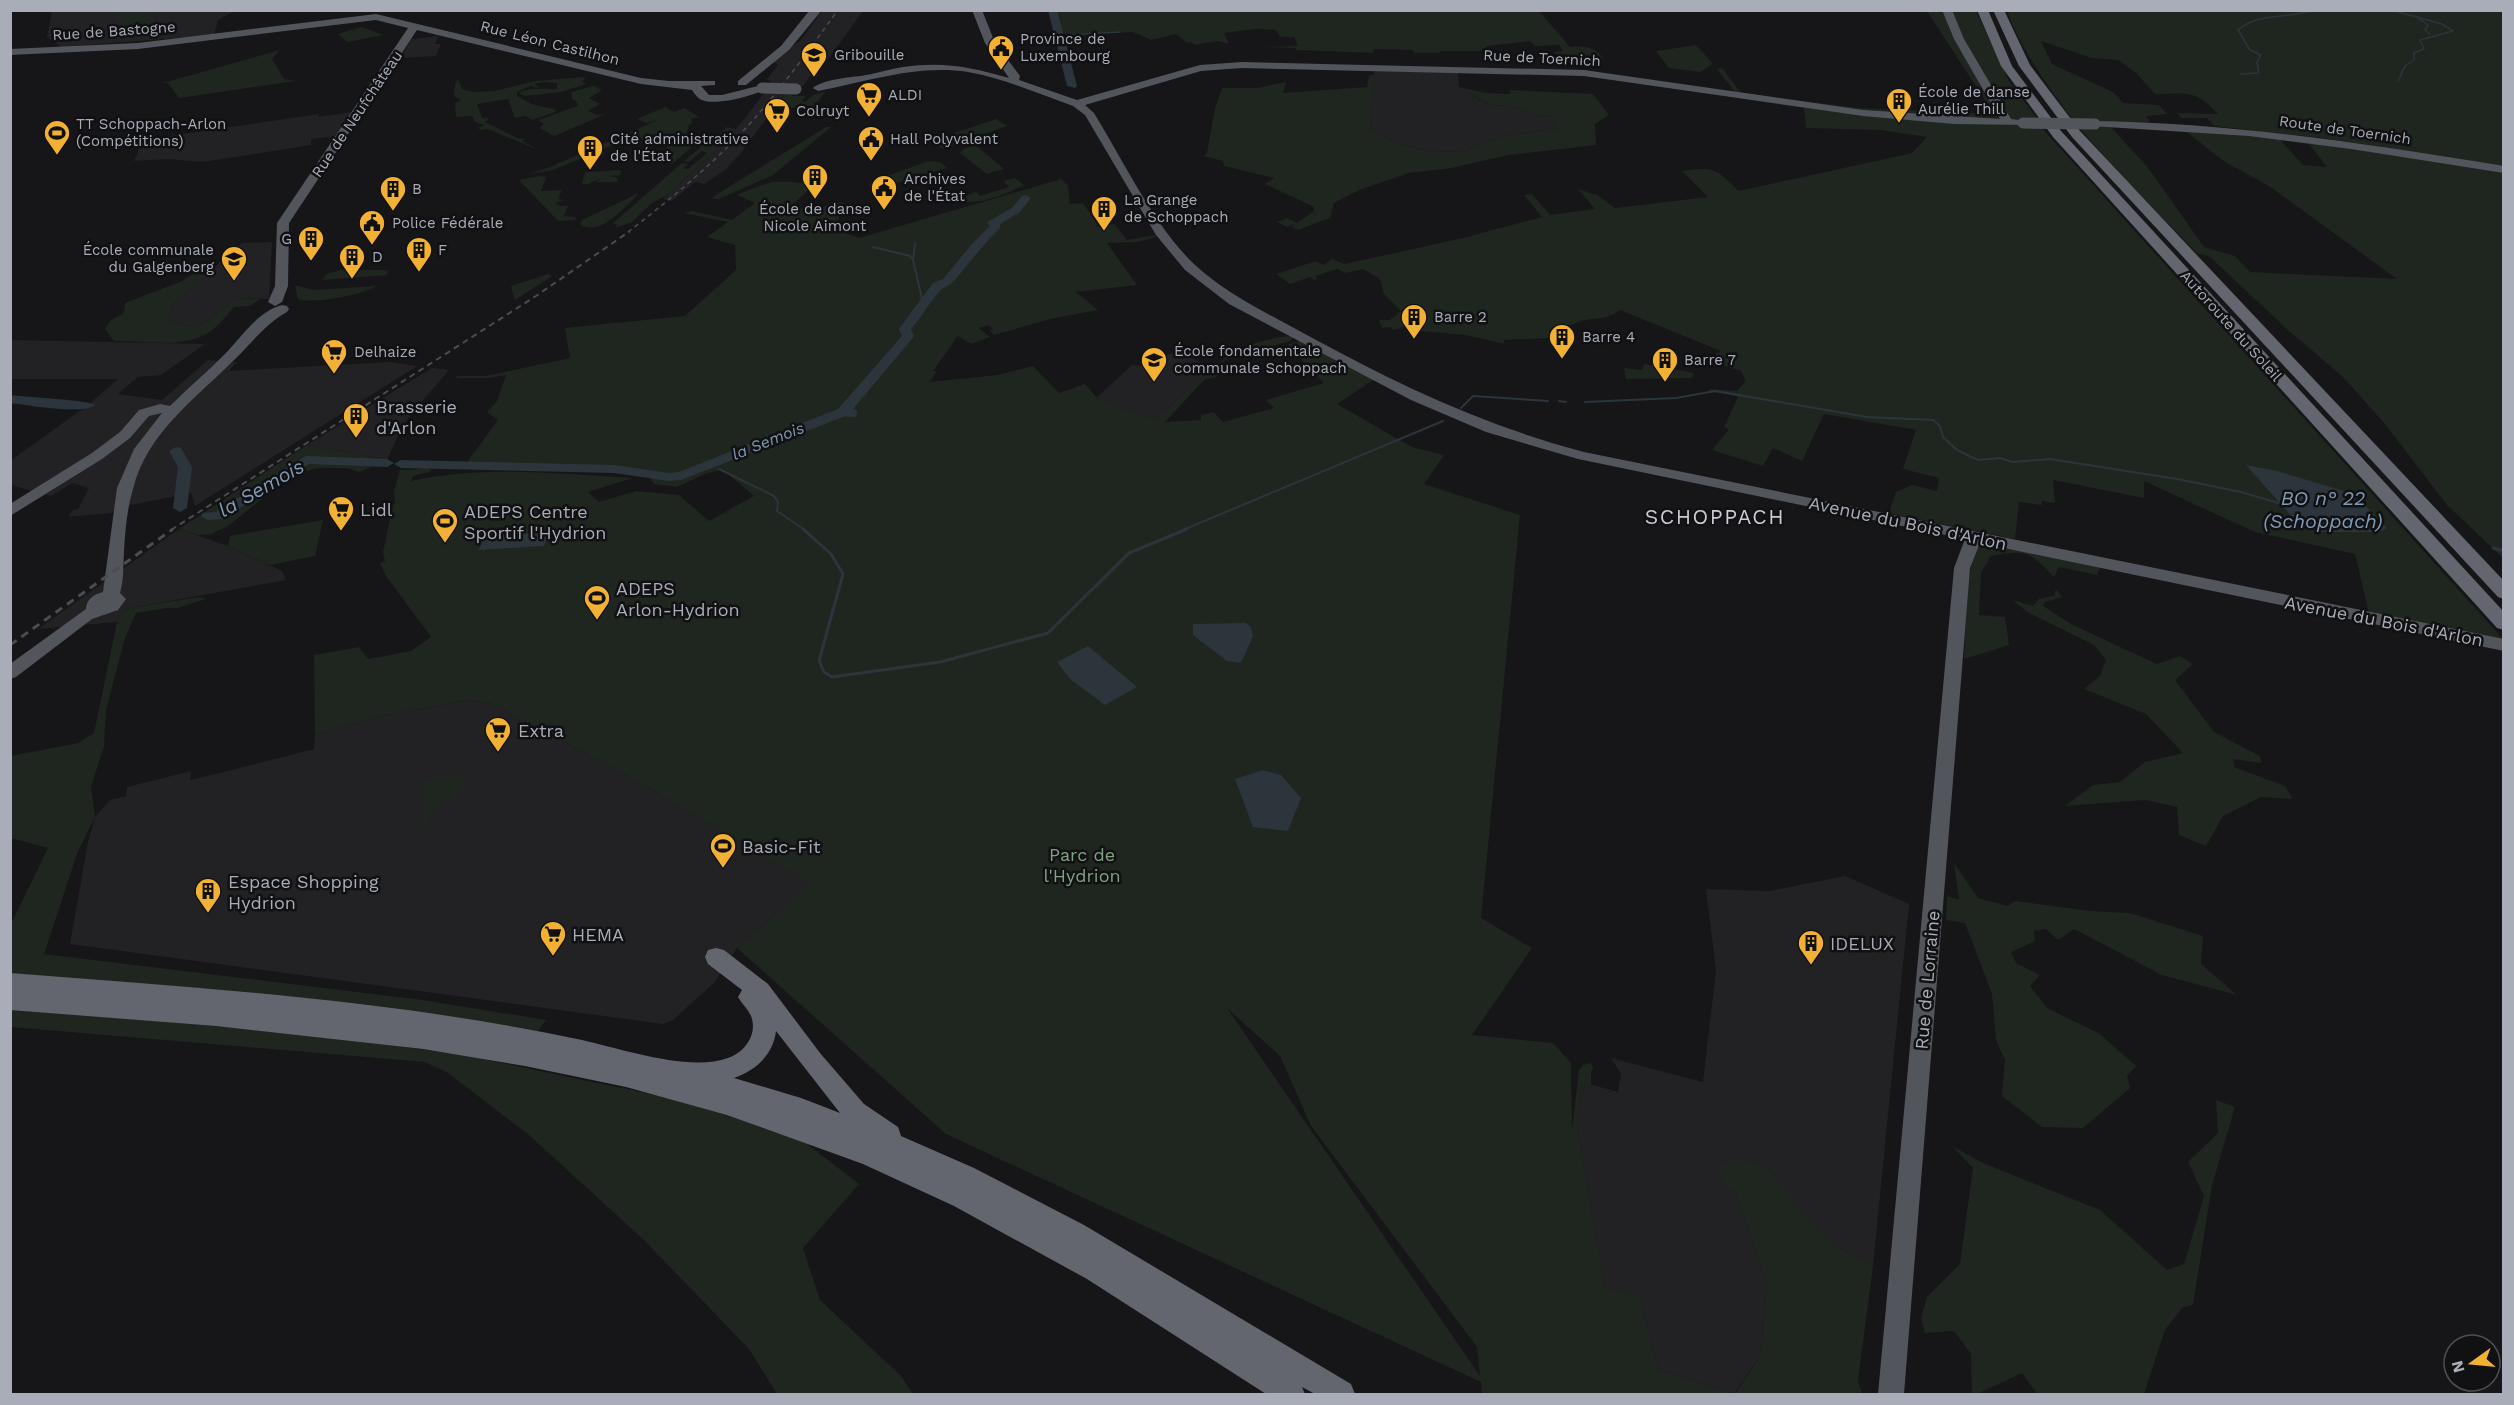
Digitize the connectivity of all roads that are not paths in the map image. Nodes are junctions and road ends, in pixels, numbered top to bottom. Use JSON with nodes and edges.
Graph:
{"nodes":[{"id":1,"x":977,"y":10,"type":"edge"},
{"id":2,"x":1947,"y":10,"type":"edge"},
{"id":3,"x":1982,"y":10,"type":"edge"},
{"id":4,"x":1998,"y":10,"type":"edge"},
{"id":5,"x":809,"y":14,"type":"edge"},
{"id":6,"x":376,"y":17,"type":"joint"},
{"id":7,"x":414,"y":27,"type":"junction"},
{"id":8,"x":10,"y":52,"type":"edge"},
{"id":9,"x":999,"y":57,"type":"junction"},
{"id":10,"x":1001,"y":78,"type":"junction"},
{"id":11,"x":711,"y":83,"type":"junction"},
{"id":12,"x":1018,"y":83,"type":"junction"},
{"id":13,"x":735,"y":84,"type":"junction"},
{"id":14,"x":680,"y":85,"type":"junction"},
{"id":15,"x":700,"y":91,"type":"junction"},
{"id":16,"x":1077,"y":104,"type":"junction"},
{"id":17,"x":2008,"y":123,"type":"junction"},
{"id":18,"x":2504,"y":170,"type":"edge"},
{"id":19,"x":165,"y":413,"type":"junction"},
{"id":20,"x":147,"y":426,"type":"junction"},
{"id":21,"x":141,"y":450,"type":"junction"},
{"id":22,"x":98,"y":456,"type":"junction"},
{"id":23,"x":10,"y":511,"type":"edge"},
{"id":24,"x":1928,"y":527,"type":"junction"},
{"id":25,"x":1970,"y":536,"type":"junction"},
{"id":26,"x":1961,"y":558,"type":"junction"},
{"id":27,"x":2504,"y":593,"type":"edge"},
{"id":28,"x":2504,"y":624,"type":"edge"},
{"id":29,"x":2504,"y":645,"type":"edge"},
{"id":30,"x":10,"y":672,"type":"edge"},
{"id":31,"x":10,"y":982,"type":"edge"},
{"id":32,"x":10,"y":1000,"type":"edge"},
{"id":33,"x":684,"y":1073,"type":"junction"},
{"id":34,"x":905,"y":1149,"type":"junction"},
{"id":35,"x":1291,"y":1395,"type":"edge"},
{"id":36,"x":1341,"y":1395,"type":"edge"},
{"id":37,"x":1891,"y":1395,"type":"edge"}],
"edges":[{"from":1,"to":9,"type":"main road"},
{"from":2,"to":17,"type":"main road"},
{"from":3,"to":28,"type":"highway","name":"Autoroute du Soleil"},
{"from":4,"to":27,"type":"highway","name":"Autoroute du Soleil"},
{"from":5,"to":13,"type":"main road"},
{"from":6,"to":7,"type":"main road","name":"Rue Léon Castilhon"},
{"from":6,"to":8,"type":"main road","name":"Rue de Bastogne"},
{"from":7,"to":14,"type":"main road","name":"Rue Léon Castilhon"},
{"from":7,"to":19,"type":"main road","name":"Rue de Neufchâteau"},
{"from":9,"to":10,"type":"main road"},
{"from":9,"to":12,"type":"main road"},
{"from":10,"to":12,"type":"main road"},
{"from":10,"to":13,"type":"main road","bridge":true},
{"from":11,"to":13,"type":"main road","name":"Rue Léon Castilhon"},
{"from":11,"to":14,"type":"main road","name":"Rue Léon Castilhon"},
{"from":11,"to":15,"type":"main road"},
{"from":12,"to":16,"type":"main road"},
{"from":13,"to":15,"type":"main road","name":"Rue Léon Castilhon"},
{"from":14,"to":15,"type":"main road","name":"Rue Léon Castilhon"},
{"from":16,"to":17,"type":"main road","name":"Rue de Toernich"},
{"from":16,"to":24,"type":"main road","name":"Avenue du Bois d'Arlon"},
{"from":17,"to":18,"type":"main road","name":"Route de Toernich","bridge":true},
{"from":19,"to":20,"type":"main road"},
{"from":19,"to":20,"type":"main road"},
{"from":20,"to":21,"type":"main road"},
{"from":20,"to":22,"type":"main road"},
{"from":21,"to":22,"type":"main road"},
{"from":21,"to":30,"type":"main road"},
{"from":22,"to":23,"type":"main road"},
{"from":24,"to":25,"type":"main road","name":"Avenue du Bois d'Arlon"},
{"from":24,"to":26,"type":"main road"},
{"from":25,"to":26,"type":"main road","name":"Rue de Lorraine"},
{"from":25,"to":29,"type":"main road","name":"Avenue du Bois d'Arlon"},
{"from":26,"to":37,"type":"main road","name":"Rue de Lorraine"},
{"from":31,"to":33,"type":"highway"},
{"from":32,"to":35,"type":"highway"},
{"from":33,"to":34,"type":"highway"},
{"from":33,"to":34,"type":"highway"},
{"from":34,"to":36,"type":"highway"}]}
